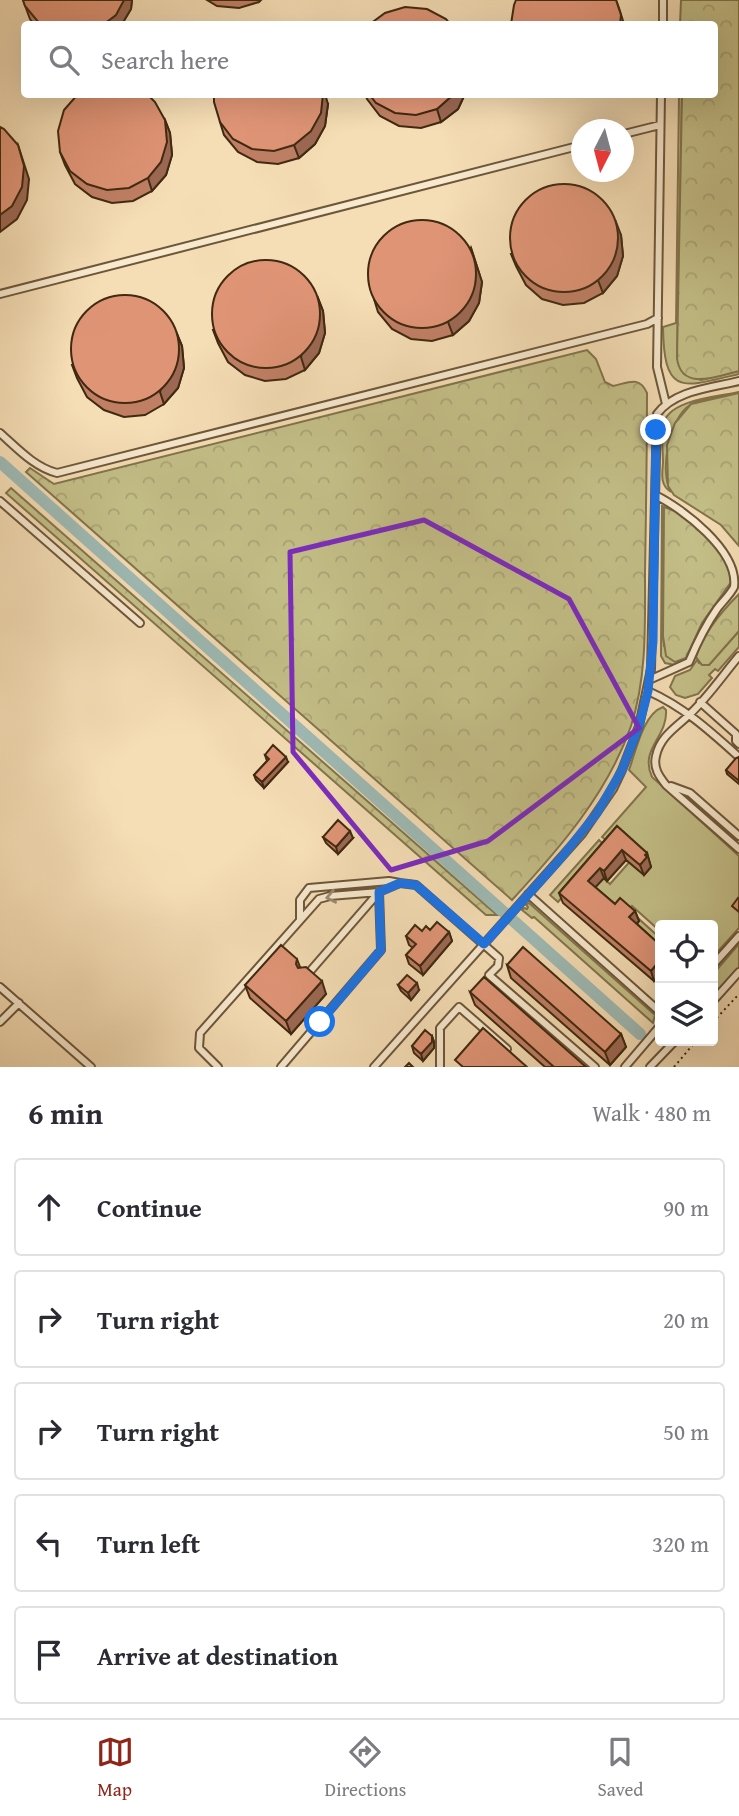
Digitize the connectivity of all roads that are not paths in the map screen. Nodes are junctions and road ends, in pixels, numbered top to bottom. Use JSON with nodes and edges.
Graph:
{"nodes":[{"id":1,"x":663,"y":0,"type":"edge"},
{"id":2,"x":663,"y":21,"type":"edge"},
{"id":3,"x":661,"y":98,"type":"edge"},
{"id":4,"x":660,"y":125,"type":"junction"},
{"id":5,"x":634,"y":132,"type":"edge"},
{"id":6,"x":571,"y":148,"type":"edge"},
{"id":7,"x":0,"y":294,"type":"edge"},
{"id":8,"x":659,"y":318,"type":"junction"},
{"id":9,"x":739,"y":381,"type":"edge"},
{"id":10,"x":666,"y":404,"type":"junction"},
{"id":11,"x":0,"y":433,"type":"edge"},
{"id":12,"x":655,"y":495,"type":"junction"},
{"id":13,"x":0,"y":501,"type":"edge"},
{"id":14,"x":140,"y":623,"type":"dead end"},
{"id":15,"x":739,"y":656,"type":"edge"},
{"id":16,"x":649,"y":680,"type":"junction"},
{"id":17,"x":648,"y":691,"type":"junction"},
{"id":18,"x":700,"y":702,"type":"junction"},
{"id":19,"x":690,"y":714,"type":"junction"},
{"id":20,"x":738,"y":734,"type":"edge"},
{"id":21,"x":739,"y":744,"type":"edge"},
{"id":22,"x":739,"y":757,"type":"edge"},
{"id":23,"x":666,"y":785,"type":"junction"},
{"id":24,"x":739,"y":836,"type":"edge"},
{"id":25,"x":739,"y":849,"type":"edge"},
{"id":26,"x":400,"y":883,"type":"junction"},
{"id":27,"x":379,"y":892,"type":"junction"},
{"id":28,"x":528,"y":894,"type":"junction"},
{"id":29,"x":300,"y":920,"type":"junction"},
{"id":30,"x":739,"y":936,"type":"edge"},
{"id":31,"x":484,"y":944,"type":"junction"},
{"id":32,"x":718,"y":959,"type":"edge"},
{"id":33,"x":739,"y":972,"type":"edge"},
{"id":34,"x":306,"y":976,"type":"edge"},
{"id":35,"x":0,"y":987,"type":"edge"},
{"id":36,"x":718,"y":995,"type":"edge"},
{"id":37,"x":19,"y":1003,"type":"junction"},
{"id":38,"x":655,"y":1008,"type":"edge"},
{"id":39,"x":0,"y":1022,"type":"edge"},
{"id":40,"x":655,"y":1032,"type":"edge"},
{"id":41,"x":669,"y":1046,"type":"edge"},
{"id":42,"x":517,"y":1058,"type":"edge"},
{"id":43,"x":651,"y":1066,"type":"edge"},
{"id":44,"x":91,"y":1067,"type":"edge"},
{"id":45,"x":218,"y":1067,"type":"edge"},
{"id":46,"x":281,"y":1067,"type":"edge"},
{"id":47,"x":374,"y":1067,"type":"edge"},
{"id":48,"x":440,"y":1067,"type":"edge"},
{"id":49,"x":595,"y":1067,"type":"edge"},
{"id":50,"x":625,"y":1067,"type":"edge"}],
"edges":[{"from":1,"to":2,"type":"lane"},
{"from":3,"to":4,"type":"lane"},
{"from":4,"to":5,"type":"lane"},
{"from":4,"to":8,"type":"lane"},
{"from":6,"to":7,"type":"lane"},
{"from":8,"to":10,"type":"lane"},
{"from":8,"to":11,"type":"lane"},
{"from":9,"to":10,"type":"lane"},
{"from":10,"to":12,"type":"lane"},
{"from":12,"to":16,"type":"lane"},
{"from":12,"to":16,"type":"lane"},
{"from":13,"to":14,"type":"lane"},
{"from":15,"to":18,"type":"lane"},
{"from":16,"to":17,"type":"lane"},
{"from":17,"to":19,"type":"lane"},
{"from":17,"to":28,"type":"lane"},
{"from":18,"to":19,"type":"lane"},
{"from":18,"to":20,"type":"lane"},
{"from":19,"to":22,"type":"lane"},
{"from":19,"to":23,"type":"lane"},
{"from":20,"to":21,"type":"lane"},
{"from":23,"to":24,"type":"lane"},
{"from":23,"to":25,"type":"lane"},
{"from":26,"to":27,"type":"lane"},
{"from":26,"to":29,"type":"lane"},
{"from":26,"to":31,"type":"lane"},
{"from":27,"to":29,"type":"lane","one_way":true},
{"from":27,"to":34,"type":"lane"},
{"from":27,"to":46,"type":"lane"},
{"from":28,"to":31,"type":"lane"},
{"from":28,"to":38,"type":"lane"},
{"from":29,"to":45,"type":"lane"},
{"from":30,"to":32,"type":"lane"},
{"from":31,"to":47,"type":"lane"},
{"from":31,"to":49,"type":"lane"},
{"from":33,"to":36,"type":"lane"},
{"from":35,"to":37,"type":"lane"},
{"from":37,"to":39,"type":"lane"},
{"from":37,"to":44,"type":"lane"},
{"from":40,"to":50,"type":"lane"},
{"from":41,"to":43,"type":"lane"},
{"from":42,"to":48,"type":"lane"}]}
